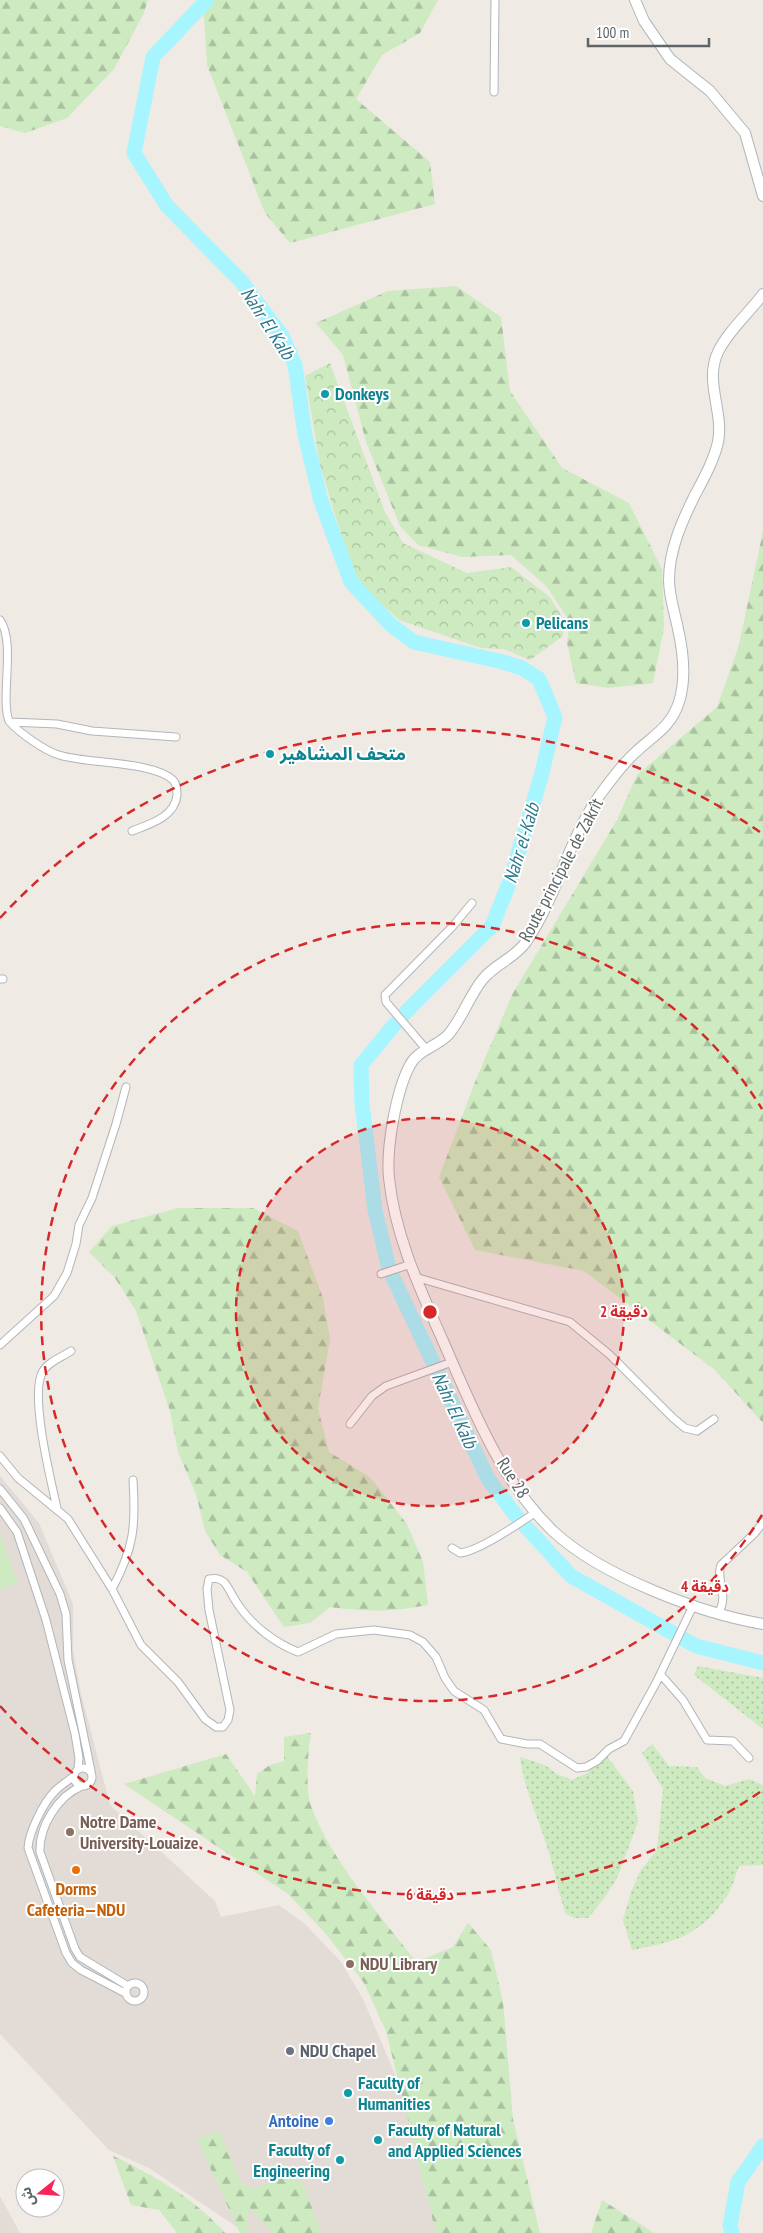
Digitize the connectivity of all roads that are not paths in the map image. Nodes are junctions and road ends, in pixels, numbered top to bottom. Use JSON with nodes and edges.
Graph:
{"nodes":[{"id":1,"x":495,"y":0,"type":"edge"},
{"id":2,"x":635,"y":0,"type":"edge"},
{"id":3,"x":494,"y":92,"type":"dead end"},
{"id":4,"x":763,"y":196,"type":"edge"},
{"id":5,"x":763,"y":294,"type":"edge"},
{"id":6,"x":760,"y":303,"type":"edge"},
{"id":7,"x":0,"y":620,"type":"edge"},
{"id":8,"x":10,"y":722,"type":"junction"},
{"id":9,"x":176,"y":737,"type":"dead end"},
{"id":10,"x":132,"y":831,"type":"dead end"},
{"id":11,"x":472,"y":903,"type":"dead end"},
{"id":12,"x":426,"y":1049,"type":"junction"},
{"id":13,"x":126,"y":1087,"type":"dead end"},
{"id":14,"x":389,"y":1146,"type":"joint"},
{"id":15,"x":409,"y":1265,"type":"junction"},
{"id":16,"x":381,"y":1274,"type":"dead end"},
{"id":17,"x":414,"y":1277,"type":"junction"},
{"id":18,"x":0,"y":1345,"type":"edge"},
{"id":19,"x":71,"y":1351,"type":"dead end"},
{"id":20,"x":452,"y":1362,"type":"junction"},
{"id":21,"x":714,"y":1419,"type":"dead end"},
{"id":22,"x":350,"y":1424,"type":"dead end"},
{"id":23,"x":0,"y":1456,"type":"edge"},
{"id":24,"x":133,"y":1480,"type":"dead end"},
{"id":25,"x":0,"y":1489,"type":"edge"},
{"id":26,"x":0,"y":1508,"type":"edge"},
{"id":27,"x":57,"y":1509,"type":"junction"},
{"id":28,"x":533,"y":1514,"type":"junction"},
{"id":29,"x":763,"y":1522,"type":"edge"},
{"id":30,"x":452,"y":1548,"type":"dead end"},
{"id":31,"x":112,"y":1589,"type":"junction"},
{"id":32,"x":693,"y":1606,"type":"junction"},
{"id":33,"x":718,"y":1614,"type":"junction"},
{"id":34,"x":763,"y":1624,"type":"edge"},
{"id":35,"x":661,"y":1675,"type":"junction"},
{"id":36,"x":749,"y":1758,"type":"dead end"},
{"id":37,"x":91,"y":1771,"type":"junction"},
{"id":38,"x":76,"y":1773,"type":"junction"},
{"id":39,"x":82,"y":1786,"type":"junction"}],
"edges":[{"from":1,"to":3,"type":"street"},
{"from":2,"to":4,"type":"street"},
{"from":5,"to":6,"type":"street"},
{"from":6,"to":12,"type":"street","name":"Route principale de Zakrît"},
{"from":7,"to":8,"type":"street"},
{"from":8,"to":9,"type":"street"},
{"from":8,"to":10,"type":"street"},
{"from":11,"to":12,"type":"street"},
{"from":12,"to":14,"type":"street","name":"Route principale de Zakrît"},
{"from":13,"to":18,"type":"street"},
{"from":14,"to":15,"type":"street","name":"Rue 28"},
{"from":15,"to":16,"type":"street"},
{"from":15,"to":17,"type":"street","name":"Rue 28"},
{"from":17,"to":20,"type":"street","name":"Rue 28"},
{"from":17,"to":21,"type":"street"},
{"from":19,"to":27,"type":"street"},
{"from":20,"to":22,"type":"street"},
{"from":20,"to":28,"type":"street","name":"Rue 28"},
{"from":23,"to":27,"type":"street"},
{"from":24,"to":31,"type":"street"},
{"from":25,"to":37,"type":"street"},
{"from":26,"to":38,"type":"street"},
{"from":27,"to":31,"type":"street"},
{"from":28,"to":30,"type":"street"},
{"from":28,"to":32,"type":"street","name":"Rue 28"},
{"from":29,"to":33,"type":"street"},
{"from":31,"to":35,"type":"street"},
{"from":32,"to":33,"type":"street","name":"Rue 28"},
{"from":32,"to":35,"type":"street"},
{"from":33,"to":34,"type":"street","name":"Rue 28"},
{"from":35,"to":36,"type":"street"},
{"from":37,"to":38,"type":"street"},
{"from":37,"to":39,"type":"street"},
{"from":38,"to":39,"type":"street"},
{"from":38,"to":39,"type":"street"}]}
